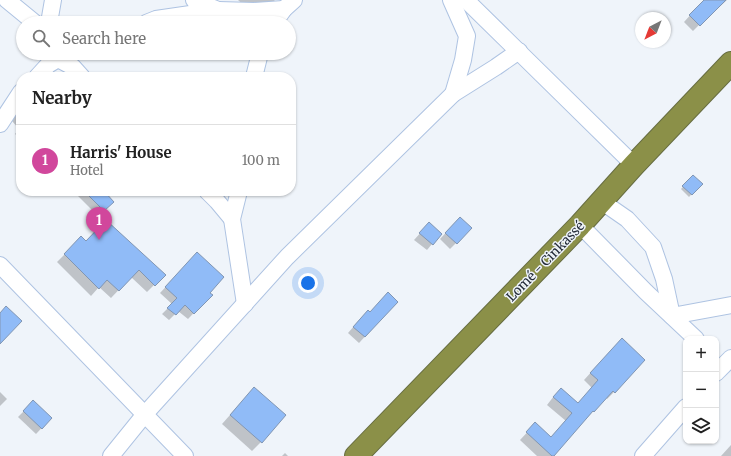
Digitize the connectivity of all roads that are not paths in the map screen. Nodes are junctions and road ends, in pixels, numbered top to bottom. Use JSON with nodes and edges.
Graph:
{"nodes":[{"id":1,"x":7,"y":0,"type":"edge"},
{"id":2,"x":53,"y":0,"type":"edge"},
{"id":3,"x":194,"y":0,"type":"edge"},
{"id":4,"x":451,"y":0,"type":"edge"},
{"id":5,"x":466,"y":0,"type":"edge"},
{"id":6,"x":289,"y":4,"type":"edge"},
{"id":7,"x":218,"y":10,"type":"junction"},
{"id":8,"x":26,"y":16,"type":"edge"},
{"id":9,"x":50,"y":16,"type":"edge"},
{"id":10,"x":177,"y":16,"type":"edge"},
{"id":11,"x":280,"y":16,"type":"edge"},
{"id":12,"x":519,"y":51,"type":"junction"},
{"id":13,"x":41,"y":60,"type":"edge"},
{"id":14,"x":56,"y":60,"type":"edge"},
{"id":15,"x":60,"y":60,"type":"edge"},
{"id":16,"x":258,"y":60,"type":"edge"},
{"id":17,"x":731,"y":62,"type":"edge"},
{"id":18,"x":38,"y":72,"type":"edge"},
{"id":19,"x":42,"y":72,"type":"edge"},
{"id":20,"x":78,"y":72,"type":"edge"},
{"id":21,"x":255,"y":72,"type":"edge"},
{"id":22,"x":453,"y":94,"type":"junction"},
{"id":23,"x":16,"y":99,"type":"edge"},
{"id":24,"x":1,"y":121,"type":"edge"},
{"id":25,"x":634,"y":165,"type":"junction"},
{"id":26,"x":212,"y":196,"type":"edge"},
{"id":27,"x":238,"y":196,"type":"edge"},
{"id":28,"x":601,"y":201,"type":"junction"},
{"id":29,"x":232,"y":219,"type":"junction"},
{"id":30,"x":580,"y":225,"type":"junction"},
{"id":31,"x":0,"y":265,"type":"edge"},
{"id":32,"x":245,"y":304,"type":"junction"},
{"id":33,"x":731,"y":305,"type":"edge"},
{"id":34,"x":672,"y":316,"type":"junction"},
{"id":35,"x":693,"y":336,"type":"edge"},
{"id":36,"x":685,"y":408,"type":"edge"},
{"id":37,"x":145,"y":414,"type":"junction"},
{"id":38,"x":110,"y":456,"type":"edge"},
{"id":39,"x":186,"y":456,"type":"edge"},
{"id":40,"x":356,"y":456,"type":"edge"},
{"id":41,"x":643,"y":456,"type":"edge"}],
"edges":[{"from":1,"to":8,"type":"street"},
{"from":2,"to":9,"type":"street"},
{"from":3,"to":7,"type":"street"},
{"from":4,"to":22,"type":"street"},
{"from":5,"to":12,"type":"street"},
{"from":6,"to":7,"type":"street"},
{"from":6,"to":11,"type":"street"},
{"from":7,"to":10,"type":"street"},
{"from":12,"to":22,"type":"street"},
{"from":12,"to":25,"type":"street"},
{"from":13,"to":18,"type":"street"},
{"from":14,"to":19,"type":"street"},
{"from":15,"to":20,"type":"street"},
{"from":16,"to":21,"type":"street"},
{"from":17,"to":25,"type":"highway","name":"Lomé - Cinkassé"},
{"from":22,"to":32,"type":"street"},
{"from":23,"to":24,"type":"street"},
{"from":25,"to":28,"type":"highway","name":"Lomé - Cinkassé"},
{"from":26,"to":29,"type":"street"},
{"from":27,"to":29,"type":"street"},
{"from":28,"to":30,"type":"highway","name":"Lomé - Cinkassé"},
{"from":28,"to":34,"type":"street"},
{"from":29,"to":32,"type":"street"},
{"from":30,"to":34,"type":"street"},
{"from":30,"to":40,"type":"highway","name":"Lomé - Cinkassé"},
{"from":31,"to":37,"type":"street"},
{"from":32,"to":37,"type":"street"},
{"from":33,"to":34,"type":"street"},
{"from":34,"to":35,"type":"street"},
{"from":36,"to":41,"type":"street"},
{"from":37,"to":38,"type":"street"},
{"from":37,"to":39,"type":"street"}]}
